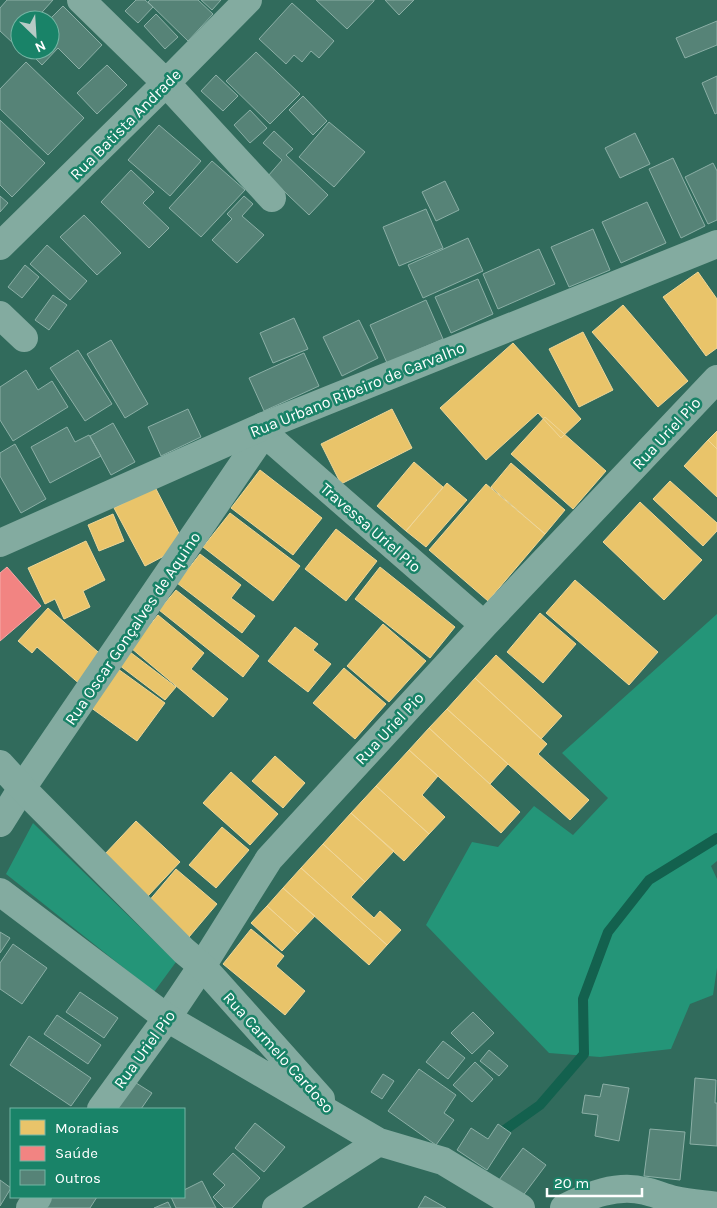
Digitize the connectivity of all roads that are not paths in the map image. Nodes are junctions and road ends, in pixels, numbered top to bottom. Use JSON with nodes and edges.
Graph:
{"nodes":[{"id":1,"x":81,"y":0,"type":"edge"},
{"id":2,"x":248,"y":0,"type":"edge"},
{"id":3,"x":166,"y":84,"type":"junction"},
{"id":4,"x":272,"y":198,"type":"dead end"},
{"id":5,"x":717,"y":244,"type":"edge"},
{"id":6,"x":0,"y":246,"type":"edge"},
{"id":7,"x":0,"y":315,"type":"edge"},
{"id":8,"x":24,"y":338,"type":"dead end"},
{"id":9,"x":717,"y":379,"type":"edge"},
{"id":10,"x":264,"y":430,"type":"junction"},
{"id":11,"x":0,"y":543,"type":"edge"},
{"id":12,"x":484,"y":625,"type":"junction"},
{"id":13,"x":0,"y":764,"type":"edge"},
{"id":14,"x":22,"y":788,"type":"junction"},
{"id":15,"x":0,"y":823,"type":"edge"},
{"id":16,"x":0,"y":892,"type":"edge"},
{"id":17,"x":202,"y":966,"type":"junction"},
{"id":18,"x":167,"y":1018,"type":"junction"},
{"id":19,"x":102,"y":1108,"type":"edge"},
{"id":20,"x":337,"y":1116,"type":"junction"},
{"id":21,"x":380,"y":1142,"type":"junction"},
{"id":22,"x":717,"y":1206,"type":"edge"},
{"id":23,"x":276,"y":1208,"type":"edge"},
{"id":24,"x":521,"y":1208,"type":"edge"},
{"id":25,"x":564,"y":1208,"type":"edge"}],
"edges":[{"from":1,"to":3,"type":"street"},
{"from":2,"to":3,"type":"street","name":"Rua Batista Andrade"},
{"from":3,"to":4,"type":"street"},
{"from":3,"to":6,"type":"street","name":"Rua Batista Andrade"},
{"from":5,"to":10,"type":"street","name":"Rua Urbano Ribeiro de Carvalho"},
{"from":7,"to":8,"type":"street"},
{"from":9,"to":12,"type":"street","name":"Rua Uriel Pio"},
{"from":10,"to":11,"type":"street","name":"Rua Urbano Ribeiro de Carvalho"},
{"from":10,"to":12,"type":"street","name":"Travessa Uriel Pio"},
{"from":10,"to":14,"type":"street","name":"Rua Oscar Gonçalves de Aquino"},
{"from":12,"to":17,"type":"street","name":"Rua Uriel Pio"},
{"from":13,"to":14,"type":"street","name":"Rua Carmelo Cardoso"},
{"from":14,"to":15,"type":"street","name":"Rua Oscar Gonçalves de Aquino"},
{"from":14,"to":17,"type":"street","name":"Rua Carmelo Cardoso"},
{"from":16,"to":18,"type":"street","name":"Rua Carmelo Cardoso"},
{"from":17,"to":18,"type":"street","name":"Rua Uriel Pio"},
{"from":17,"to":20,"type":"street","name":"Rua Carmelo Cardoso"},
{"from":18,"to":19,"type":"street","name":"Rua Uriel Pio"},
{"from":18,"to":20,"type":"street","name":"Rua Carmelo Cardoso"},
{"from":20,"to":21,"type":"street"},
{"from":21,"to":23,"type":"street"},
{"from":21,"to":24,"type":"street"},
{"from":22,"to":25,"type":"street"}]}
